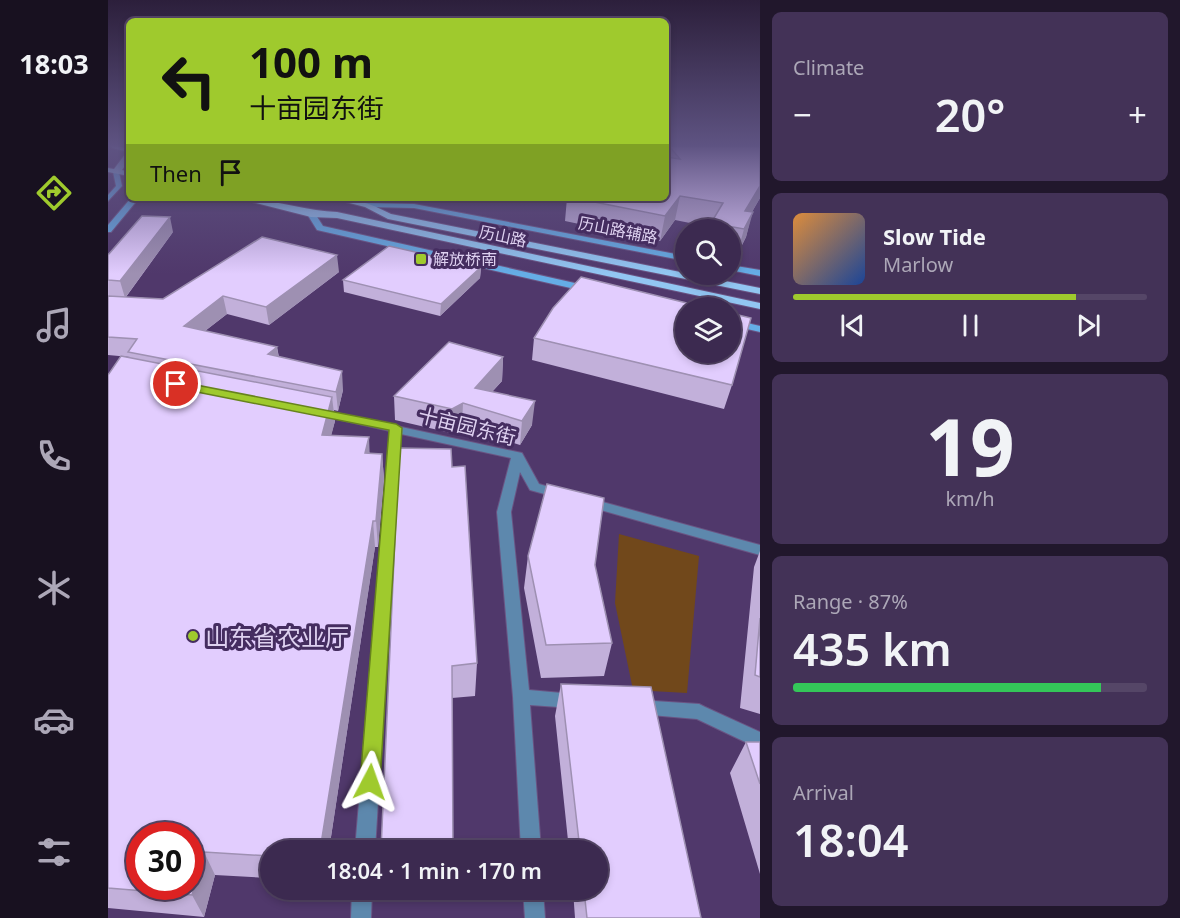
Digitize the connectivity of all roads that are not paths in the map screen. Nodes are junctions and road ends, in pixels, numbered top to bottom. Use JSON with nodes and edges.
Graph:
{"nodes":[{"id":1,"x":132,"y":201,"type":"edge"},
{"id":2,"x":253,"y":201,"type":"edge"},
{"id":3,"x":349,"y":201,"type":"edge"},
{"id":4,"x":368,"y":205,"type":"junction"},
{"id":5,"x":311,"y":214,"type":"junction"},
{"id":6,"x":108,"y":230,"type":"edge"},
{"id":7,"x":675,"y":257,"type":"edge"},
{"id":8,"x":741,"y":269,"type":"edge"},
{"id":9,"x":760,"y":273,"type":"edge"},
{"id":10,"x":594,"y":291,"type":"edge"},
{"id":11,"x":760,"y":291,"type":"edge"},
{"id":12,"x":760,"y":306,"type":"edge"},
{"id":13,"x":741,"y":325,"type":"edge"},
{"id":14,"x":760,"y":329,"type":"edge"},
{"id":15,"x":303,"y":409,"type":"edge"},
{"id":16,"x":396,"y":428,"type":"junction"},
{"id":17,"x":518,"y":456,"type":"junction"},
{"id":18,"x":760,"y":550,"type":"edge"},
{"id":19,"x":521,"y":697,"type":"junction"},
{"id":20,"x":592,"y":703,"type":"edge"},
{"id":21,"x":628,"y":706,"type":"edge"},
{"id":22,"x":760,"y":741,"type":"edge"},
{"id":23,"x":366,"y":840,"type":"edge"},
{"id":24,"x":530,"y":840,"type":"edge"},
{"id":25,"x":362,"y":900,"type":"edge"},
{"id":26,"x":534,"y":900,"type":"edge"},
{"id":27,"x":361,"y":918,"type":"edge"},
{"id":28,"x":535,"y":918,"type":"edge"}],
"edges":[{"from":1,"to":6,"type":"street"},
{"from":2,"to":5,"type":"main road","name":"历山路"},
{"from":3,"to":4,"type":"main road","name":"历山路"},
{"from":4,"to":7,"type":"street","name":"历山路辅路"},
{"from":4,"to":11,"type":"main road","name":"历山路"},
{"from":5,"to":10,"type":"street"},
{"from":5,"to":12,"type":"main road","name":"历山路"},
{"from":8,"to":9,"type":"street"},
{"from":13,"to":14,"type":"street"},
{"from":15,"to":16,"type":"street","name":"十亩园东街"},
{"from":16,"to":17,"type":"street","name":"十亩园东街"},
{"from":16,"to":23,"type":"street"},
{"from":17,"to":18,"type":"street","name":"十亩园东街"},
{"from":17,"to":19,"type":"street"},
{"from":19,"to":20,"type":"street"},
{"from":19,"to":24,"type":"street"},
{"from":21,"to":22,"type":"street"},
{"from":25,"to":27,"type":"street"},
{"from":26,"to":28,"type":"street"}]}
